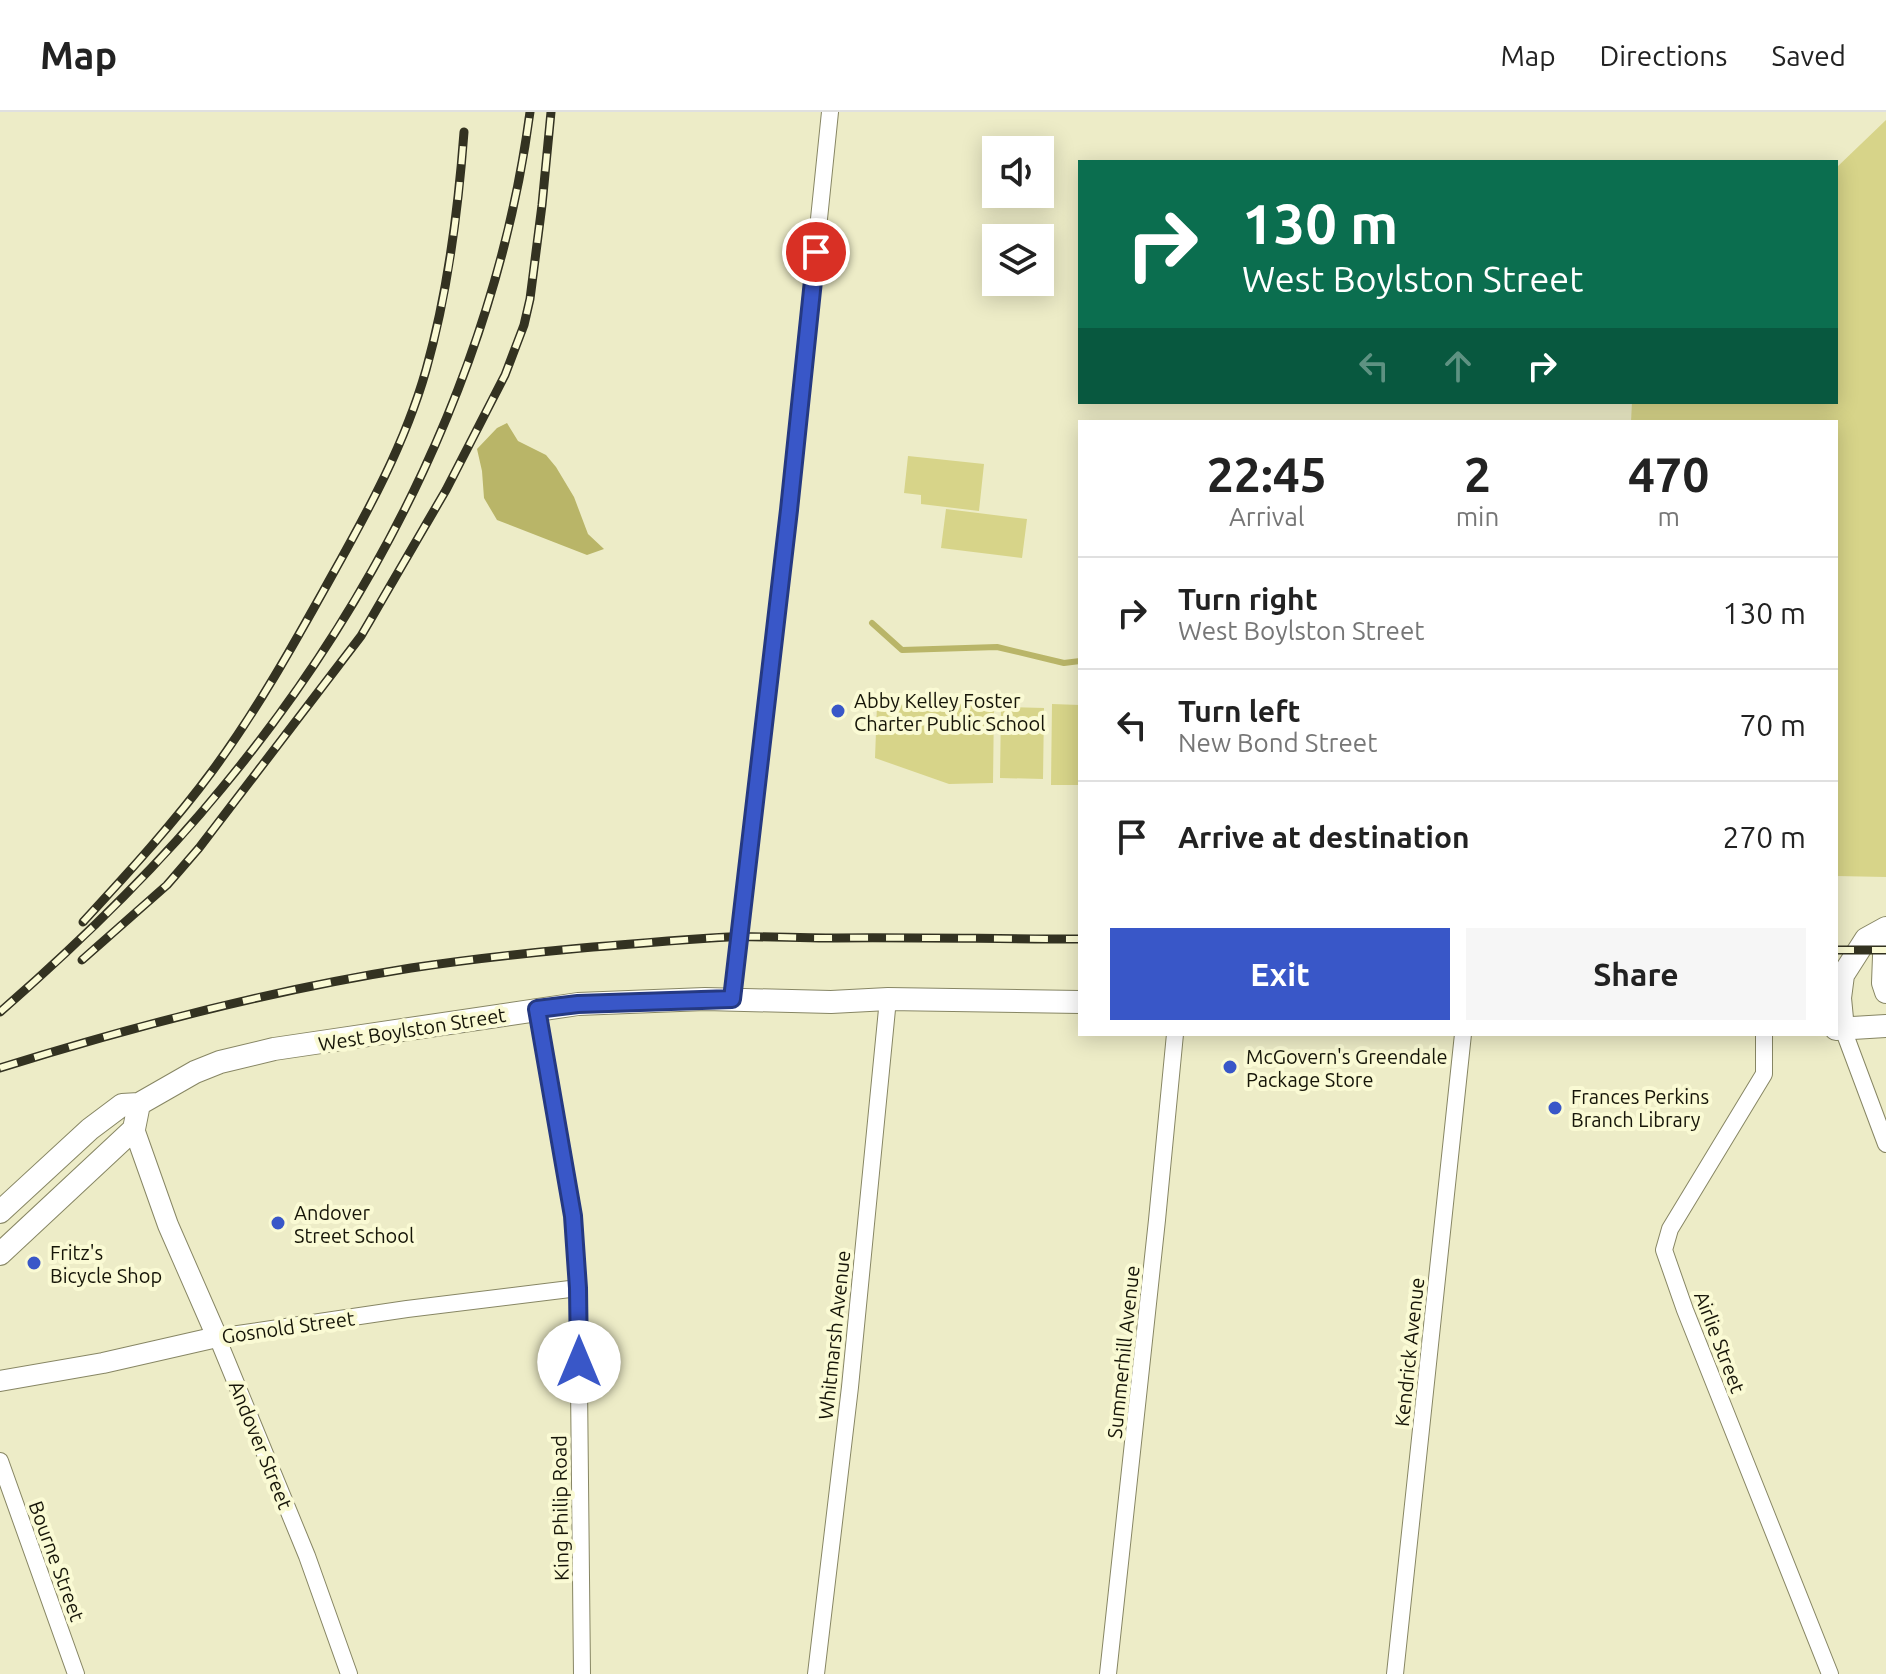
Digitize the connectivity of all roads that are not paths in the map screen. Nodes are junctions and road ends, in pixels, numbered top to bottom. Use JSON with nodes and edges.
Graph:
{"nodes":[{"id":1,"x":830,"y":112,"type":"edge"},
{"id":2,"x":1885,"y":929,"type":"edge"},
{"id":3,"x":1886,"y":992,"type":"edge"},
{"id":4,"x":732,"y":999,"type":"junction"},
{"id":5,"x":888,"y":999,"type":"junction"},
{"id":6,"x":1078,"y":1002,"type":"edge"},
{"id":7,"x":537,"y":1009,"type":"junction"},
{"id":8,"x":1886,"y":1026,"type":"edge"},
{"id":9,"x":1840,"y":1029,"type":"edge"},
{"id":10,"x":1175,"y":1036,"type":"edge"},
{"id":11,"x":1463,"y":1036,"type":"edge"},
{"id":12,"x":1764,"y":1036,"type":"edge"},
{"id":13,"x":139,"y":1104,"type":"junction"},
{"id":14,"x":134,"y":1129,"type":"junction"},
{"id":15,"x":1886,"y":1144,"type":"edge"},
{"id":16,"x":0,"y":1212,"type":"edge"},
{"id":17,"x":0,"y":1254,"type":"edge"},
{"id":18,"x":578,"y":1288,"type":"junction"},
{"id":19,"x":217,"y":1337,"type":"junction"},
{"id":20,"x":0,"y":1381,"type":"edge"},
{"id":21,"x":0,"y":1461,"type":"edge"},
{"id":22,"x":76,"y":1674,"type":"edge"},
{"id":23,"x":349,"y":1674,"type":"edge"},
{"id":24,"x":582,"y":1674,"type":"edge"},
{"id":25,"x":816,"y":1674,"type":"edge"},
{"id":26,"x":1108,"y":1674,"type":"edge"},
{"id":27,"x":1395,"y":1674,"type":"edge"},
{"id":28,"x":1830,"y":1674,"type":"edge"}],
"edges":[{"from":1,"to":4,"type":"street"},
{"from":2,"to":3,"type":"main road"},
{"from":2,"to":9,"type":"main road"},
{"from":4,"to":5,"type":"main road","name":"West Boylston Street"},
{"from":4,"to":7,"type":"main road","name":"West Boylston Street"},
{"from":5,"to":6,"type":"main road","name":"West Boylston Street"},
{"from":5,"to":25,"type":"street","name":"Whitmarsh Avenue"},
{"from":7,"to":13,"type":"main road","name":"West Boylston Street"},
{"from":7,"to":18,"type":"street","name":"King Philip Road"},
{"from":8,"to":9,"type":"main road"},
{"from":9,"to":15,"type":"street"},
{"from":10,"to":26,"type":"street","name":"Summerhill Avenue"},
{"from":11,"to":27,"type":"street","name":"Kendrick Avenue"},
{"from":12,"to":28,"type":"street","name":"Airlie Street"},
{"from":13,"to":14,"type":"main road"},
{"from":13,"to":16,"type":"main road","name":"West Boylston Street"},
{"from":14,"to":17,"type":"main road"},
{"from":14,"to":19,"type":"street","name":"Andover Street"},
{"from":18,"to":19,"type":"street","name":"Gosnold Street"},
{"from":18,"to":24,"type":"street","name":"King Philip Road"},
{"from":19,"to":20,"type":"street","name":"Gosnold Street"},
{"from":19,"to":23,"type":"street","name":"Andover Street"},
{"from":21,"to":22,"type":"street","name":"Bourne Street"}]}
